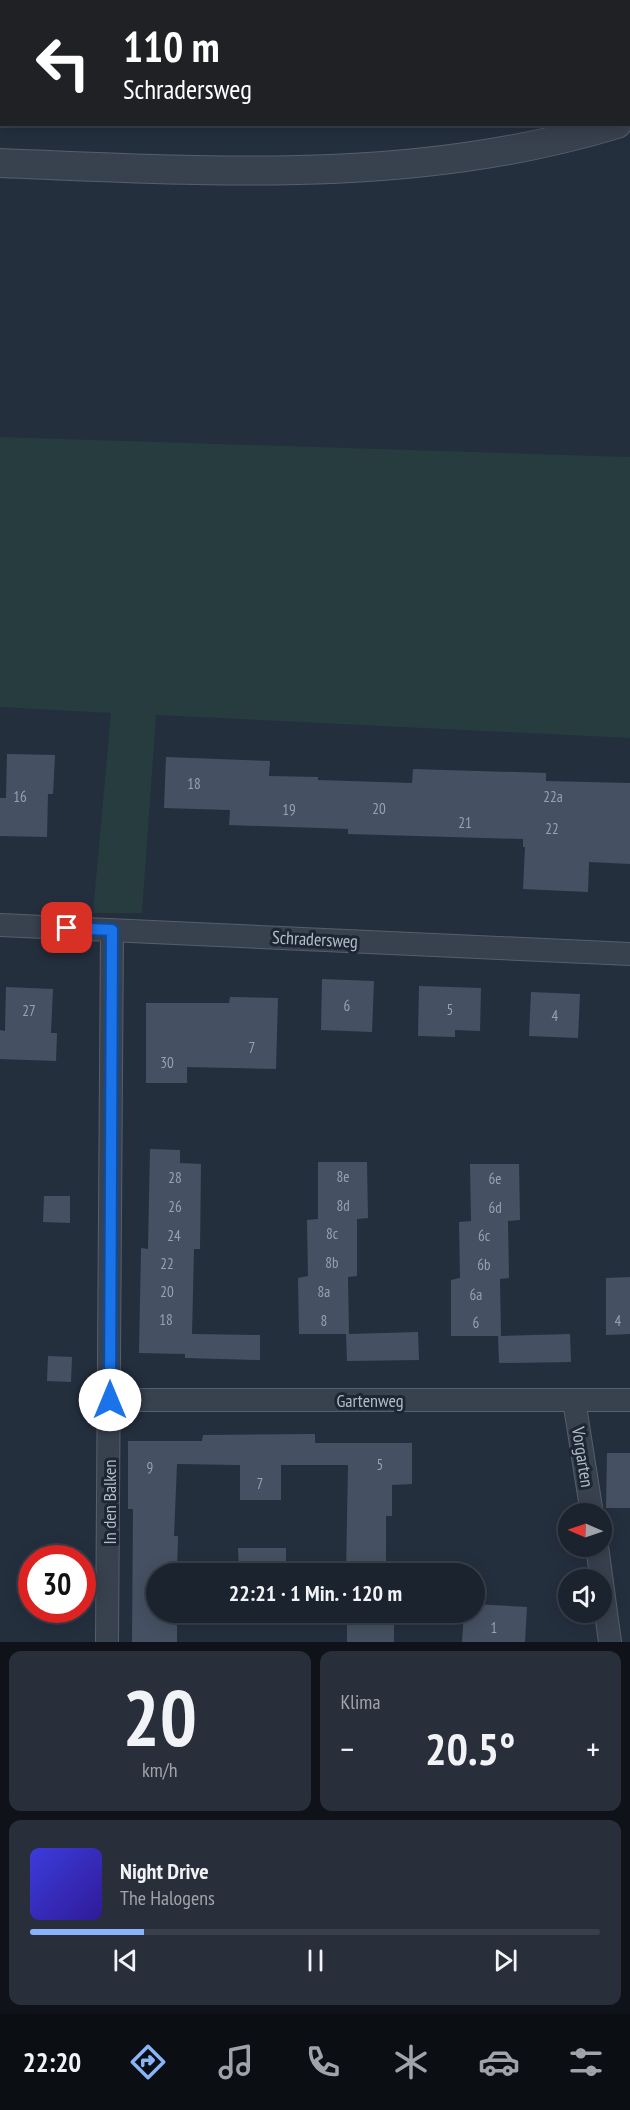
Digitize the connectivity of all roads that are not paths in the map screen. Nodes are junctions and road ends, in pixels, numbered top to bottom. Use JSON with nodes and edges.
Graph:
{"nodes":[{"id":1,"x":609,"y":126,"type":"edge"},
{"id":2,"x":0,"y":163,"type":"edge"},
{"id":3,"x":0,"y":925,"type":"edge"},
{"id":4,"x":112,"y":930,"type":"junction"},
{"id":5,"x":630,"y":954,"type":"edge"},
{"id":6,"x":110,"y":1400,"type":"junction"},
{"id":7,"x":574,"y":1400,"type":"junction"},
{"id":8,"x":630,"y":1400,"type":"edge"},
{"id":9,"x":590,"y":1503,"type":"edge"},
{"id":10,"x":598,"y":1557,"type":"edge"},
{"id":11,"x":107,"y":1642,"type":"edge"},
{"id":12,"x":610,"y":1642,"type":"edge"}],
"edges":[{"from":1,"to":2,"type":"street"},
{"from":3,"to":4,"type":"street","name":"Schradersweg"},
{"from":4,"to":5,"type":"street","name":"Schradersweg"},
{"from":4,"to":6,"type":"street","name":"In den Balken"},
{"from":6,"to":7,"type":"street","name":"Gartenweg"},
{"from":6,"to":11,"type":"street","name":"In den Balken"},
{"from":7,"to":8,"type":"street","name":"Gartenweg"},
{"from":7,"to":9,"type":"street","name":"Vorgarten"},
{"from":10,"to":12,"type":"street"}]}
